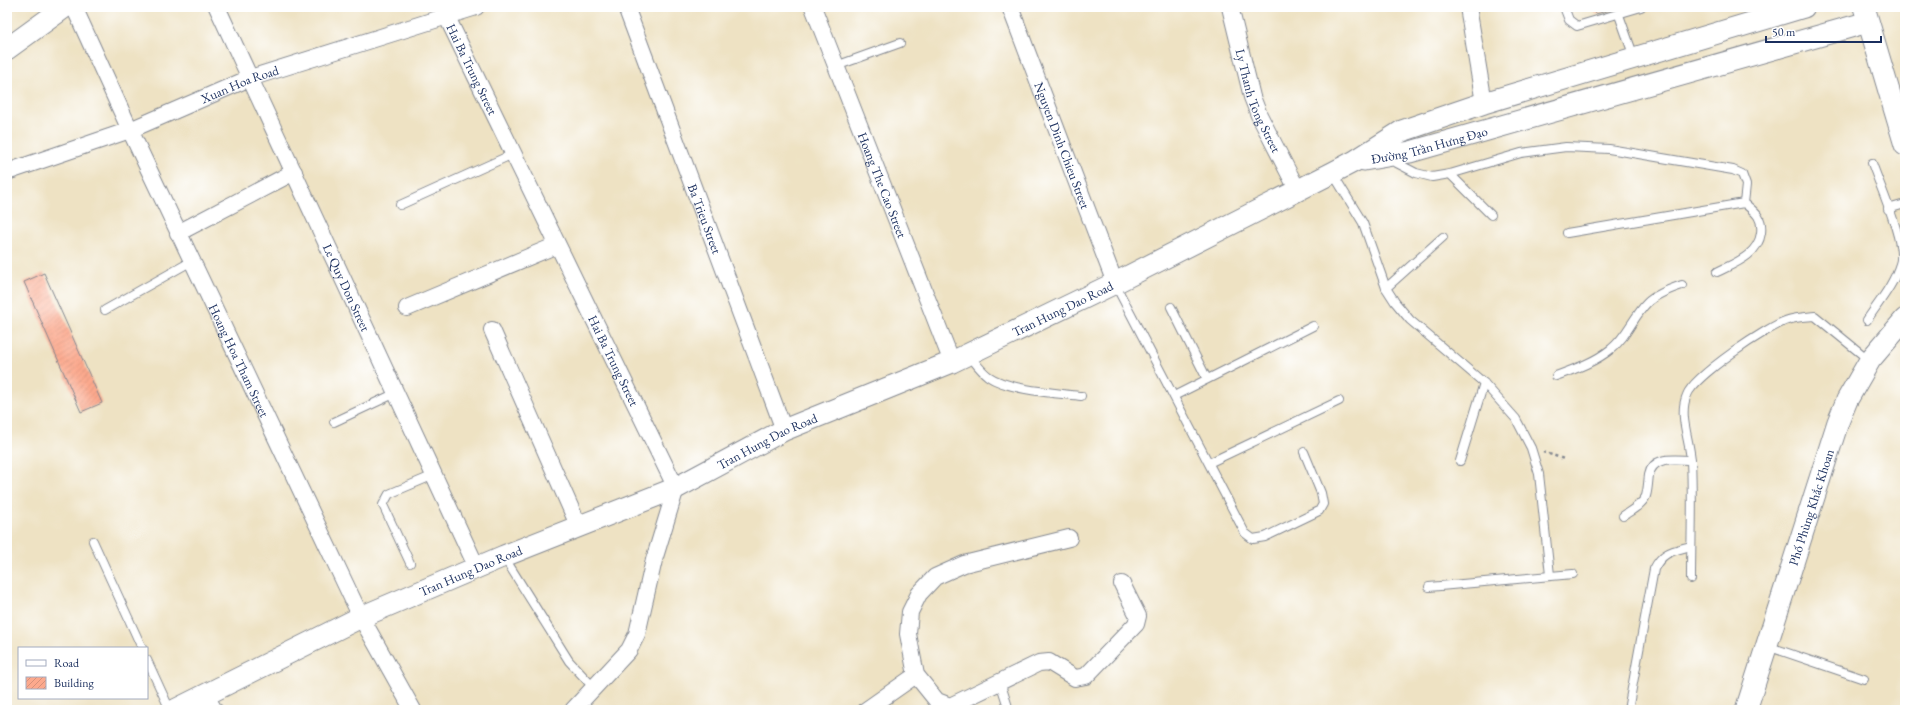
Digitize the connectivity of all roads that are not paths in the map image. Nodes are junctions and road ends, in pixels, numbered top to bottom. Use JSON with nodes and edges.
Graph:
{"nodes":[{"id":1,"x":65,"y":7,"type":"edge"},
{"id":2,"x":74,"y":7,"type":"edge"},
{"id":3,"x":217,"y":7,"type":"edge"},
{"id":4,"x":476,"y":7,"type":"edge"},
{"id":5,"x":626,"y":7,"type":"edge"},
{"id":6,"x":813,"y":7,"type":"edge"},
{"id":7,"x":1010,"y":7,"type":"edge"},
{"id":8,"x":1230,"y":7,"type":"edge"},
{"id":9,"x":1468,"y":7,"type":"edge"},
{"id":10,"x":1564,"y":7,"type":"edge"},
{"id":11,"x":1641,"y":7,"type":"edge"},
{"id":12,"x":1804,"y":7,"type":"edge"},
{"id":13,"x":444,"y":12,"type":"edge"},
{"id":14,"x":1866,"y":14,"type":"edge"},
{"id":15,"x":1619,"y":15,"type":"junction"},
{"id":16,"x":900,"y":43,"type":"dead end"},
{"id":17,"x":7,"y":50,"type":"edge"},
{"id":18,"x":1634,"y":58,"type":"junction"},
{"id":19,"x":836,"y":66,"type":"junction"},
{"id":20,"x":250,"y":78,"type":"junction"},
{"id":21,"x":1484,"y":103,"type":"junction"},
{"id":22,"x":130,"y":130,"type":"junction"},
{"id":23,"x":1905,"y":145,"type":"edge"},
{"id":24,"x":513,"y":154,"type":"junction"},
{"id":25,"x":1385,"y":156,"type":"junction"},
{"id":26,"x":1355,"y":161,"type":"junction"},
{"id":27,"x":1872,"y":163,"type":"dead end"},
{"id":28,"x":7,"y":172,"type":"edge"},
{"id":29,"x":294,"y":172,"type":"junction"},
{"id":30,"x":1332,"y":173,"type":"junction"},
{"id":31,"x":1450,"y":174,"type":"junction"},
{"id":32,"x":1297,"y":190,"type":"junction"},
{"id":33,"x":1744,"y":203,"type":"junction"},
{"id":34,"x":1905,"y":204,"type":"edge"},
{"id":35,"x":400,"y":205,"type":"dead end"},
{"id":36,"x":1888,"y":209,"type":"junction"},
{"id":37,"x":1491,"y":215,"type":"dead end"},
{"id":38,"x":1567,"y":232,"type":"dead end"},
{"id":39,"x":178,"y":233,"type":"junction"},
{"id":40,"x":1444,"y":237,"type":"dead end"},
{"id":41,"x":557,"y":245,"type":"junction"},
{"id":42,"x":192,"y":261,"type":"junction"},
{"id":43,"x":1717,"y":272,"type":"dead end"},
{"id":44,"x":1115,"y":283,"type":"junction"},
{"id":45,"x":1682,"y":285,"type":"dead end"},
{"id":46,"x":1386,"y":288,"type":"junction"},
{"id":47,"x":1171,"y":307,"type":"dead end"},
{"id":48,"x":407,"y":308,"type":"dead end"},
{"id":49,"x":105,"y":310,"type":"dead end"},
{"id":50,"x":1905,"y":318,"type":"edge"},
{"id":51,"x":1867,"y":320,"type":"dead end"},
{"id":52,"x":1313,"y":326,"type":"dead end"},
{"id":53,"x":492,"y":330,"type":"dead end"},
{"id":54,"x":960,"y":358,"type":"junction"},
{"id":55,"x":1870,"y":360,"type":"junction"},
{"id":56,"x":1556,"y":376,"type":"dead end"},
{"id":57,"x":1207,"y":379,"type":"junction"},
{"id":58,"x":1484,"y":382,"type":"junction"},
{"id":59,"x":396,"y":393,"type":"junction"},
{"id":60,"x":1081,"y":396,"type":"dead end"},
{"id":61,"x":1174,"y":396,"type":"junction"},
{"id":62,"x":1339,"y":400,"type":"dead end"},
{"id":63,"x":334,"y":422,"type":"dead end"},
{"id":64,"x":784,"y":430,"type":"junction"},
{"id":65,"x":1304,"y":452,"type":"dead end"},
{"id":66,"x":1460,"y":460,"type":"dead end"},
{"id":67,"x":1691,"y":460,"type":"junction"},
{"id":68,"x":1209,"y":463,"type":"junction"},
{"id":69,"x":434,"y":475,"type":"junction"},
{"id":70,"x":676,"y":488,"type":"junction"},
{"id":71,"x":1622,"y":516,"type":"dead end"},
{"id":72,"x":579,"y":527,"type":"junction"},
{"id":73,"x":1069,"y":538,"type":"dead end"},
{"id":74,"x":93,"y":541,"type":"dead end"},
{"id":75,"x":1691,"y":546,"type":"junction"},
{"id":76,"x":504,"y":556,"type":"junction"},
{"id":77,"x":410,"y":562,"type":"dead end"},
{"id":78,"x":477,"y":568,"type":"junction"},
{"id":79,"x":1573,"y":574,"type":"dead end"},
{"id":80,"x":1550,"y":575,"type":"junction"},
{"id":81,"x":1691,"y":579,"type":"dead end"},
{"id":82,"x":1122,"y":584,"type":"dead end"},
{"id":83,"x":1429,"y":587,"type":"dead end"},
{"id":84,"x":361,"y":617,"type":"junction"},
{"id":85,"x":1766,"y":646,"type":"junction"},
{"id":86,"x":142,"y":647,"type":"edge"},
{"id":87,"x":148,"y":662,"type":"edge"},
{"id":88,"x":916,"y":675,"type":"junction"},
{"id":89,"x":1864,"y":679,"type":"dead end"},
{"id":90,"x":1000,"y":682,"type":"junction"},
{"id":91,"x":594,"y":688,"type":"junction"},
{"id":92,"x":210,"y":703,"type":"edge"},
{"id":93,"x":170,"y":710,"type":"edge"},
{"id":94,"x":175,"y":710,"type":"edge"},
{"id":95,"x":413,"y":710,"type":"edge"},
{"id":96,"x":573,"y":710,"type":"edge"},
{"id":97,"x":866,"y":710,"type":"edge"},
{"id":98,"x":1009,"y":710,"type":"edge"},
{"id":99,"x":1628,"y":710,"type":"edge"},
{"id":100,"x":1746,"y":710,"type":"edge"}],
"edges":[{"from":1,"to":17,"type":"street"},
{"from":2,"to":22,"type":"street","name":"Hoang Hoa Tham Street"},
{"from":3,"to":20,"type":"street","name":"Le Quy Don Street"},
{"from":4,"to":13,"type":"street","name":"Xuan Hoa Road"},
{"from":5,"to":64,"type":"street","name":"Ba Trieu Street"},
{"from":6,"to":19,"type":"street","name":"Hoang The Cao Street"},
{"from":7,"to":44,"type":"street","name":"Nguyen Dinh Chieu Street"},
{"from":8,"to":32,"type":"street","name":"Ly Thanh Tong Street"},
{"from":9,"to":21,"type":"street"},
{"from":10,"to":15,"type":"lane"},
{"from":11,"to":15,"type":"lane"},
{"from":12,"to":18,"type":"street","name":"Đường Trần Hưng Đạo"},
{"from":13,"to":20,"type":"street","name":"Xuan Hoa Road"},
{"from":13,"to":24,"type":"street","name":"Hai Ba Trung Street"},
{"from":14,"to":23,"type":"street"},
{"from":14,"to":25,"type":"street","name":"Đường Trần Hưng Đạo"},
{"from":15,"to":18,"type":"lane"},
{"from":16,"to":19,"type":"lane"},
{"from":18,"to":21,"type":"street","name":"Đường Trần Hưng Đạo"},
{"from":19,"to":54,"type":"street","name":"Hoang The Cao Street"},
{"from":20,"to":22,"type":"street","name":"Xuan Hoa Road"},
{"from":20,"to":29,"type":"street","name":"Le Quy Don Street"},
{"from":21,"to":26,"type":"street","name":"Đường Trần Hưng Đạo"},
{"from":22,"to":28,"type":"street","name":"Xuan Hoa Road"},
{"from":22,"to":39,"type":"street","name":"Hoang Hoa Tham Street"},
{"from":24,"to":35,"type":"lane"},
{"from":24,"to":41,"type":"street","name":"Hai Ba Trung Street"},
{"from":25,"to":26,"type":"street","name":"Đường Trần Hưng Đạo"},
{"from":25,"to":31,"type":"lane"},
{"from":26,"to":30,"type":"street","name":"Tran Hung Dao Road"},
{"from":27,"to":36,"type":"lane"},
{"from":29,"to":39,"type":"street"},
{"from":29,"to":59,"type":"street","name":"Le Quy Don Street"},
{"from":30,"to":32,"type":"street","name":"Tran Hung Dao Road"},
{"from":30,"to":46,"type":"lane"},
{"from":31,"to":33,"type":"lane"},
{"from":31,"to":37,"type":"lane"},
{"from":32,"to":44,"type":"street","name":"Tran Hung Dao Road"},
{"from":33,"to":38,"type":"lane"},
{"from":33,"to":43,"type":"lane"},
{"from":34,"to":36,"type":"lane"},
{"from":36,"to":51,"type":"lane"},
{"from":39,"to":42,"type":"street","name":"Hoang Hoa Tham Street"},
{"from":40,"to":46,"type":"lane"},
{"from":41,"to":48,"type":"street"},
{"from":41,"to":70,"type":"street","name":"Hai Ba Trung Street"},
{"from":42,"to":49,"type":"lane"},
{"from":42,"to":84,"type":"street","name":"Hoang Hoa Tham Street"},
{"from":44,"to":54,"type":"street","name":"Tran Hung Dao Road"},
{"from":44,"to":61,"type":"lane"},
{"from":45,"to":56,"type":"lane"},
{"from":46,"to":58,"type":"lane"},
{"from":47,"to":57,"type":"lane"},
{"from":50,"to":55,"type":"street","name":"Phố Phùng Khắc Khoan"},
{"from":52,"to":57,"type":"lane"},
{"from":53,"to":72,"type":"street"},
{"from":54,"to":60,"type":"lane"},
{"from":54,"to":64,"type":"street","name":"Tran Hung Dao Road"},
{"from":55,"to":67,"type":"lane"},
{"from":55,"to":85,"type":"street","name":"Phố Phùng Khắc Khoan"},
{"from":57,"to":61,"type":"lane"},
{"from":58,"to":66,"type":"lane"},
{"from":58,"to":80,"type":"lane"},
{"from":59,"to":63,"type":"lane"},
{"from":59,"to":69,"type":"street","name":"Le Quy Don Street"},
{"from":61,"to":68,"type":"lane"},
{"from":62,"to":68,"type":"lane"},
{"from":64,"to":70,"type":"street","name":"Tran Hung Dao Road"},
{"from":65,"to":68,"type":"lane"},
{"from":67,"to":71,"type":"lane"},
{"from":67,"to":75,"type":"lane"},
{"from":69,"to":77,"type":"lane"},
{"from":69,"to":78,"type":"street","name":"Le Quy Don Street"},
{"from":70,"to":72,"type":"street","name":"Tran Hung Dao Road"},
{"from":70,"to":91,"type":"street"},
{"from":72,"to":76,"type":"street","name":"Tran Hung Dao Road"},
{"from":73,"to":88,"type":"street"},
{"from":74,"to":86,"type":"lane"},
{"from":75,"to":81,"type":"lane"},
{"from":75,"to":99,"type":"lane"},
{"from":76,"to":78,"type":"street","name":"Tran Hung Dao Road"},
{"from":76,"to":91,"type":"lane"},
{"from":78,"to":84,"type":"street","name":"Tran Hung Dao Road"},
{"from":79,"to":80,"type":"lane"},
{"from":80,"to":83,"type":"lane"},
{"from":82,"to":90,"type":"street"},
{"from":84,"to":92,"type":"street","name":"Tran Hung Dao Road"},
{"from":84,"to":95,"type":"street","name":"Hoang Hoa Tham Street"},
{"from":85,"to":89,"type":"lane"},
{"from":85,"to":100,"type":"street","name":"Phố Phùng Khắc Khoan"},
{"from":87,"to":93,"type":"lane"},
{"from":88,"to":90,"type":"street"},
{"from":88,"to":97,"type":"street"},
{"from":90,"to":98,"type":"lane"},
{"from":91,"to":96,"type":"street"},
{"from":92,"to":94,"type":"street","name":"Tran Hung Dao Road"}]}
